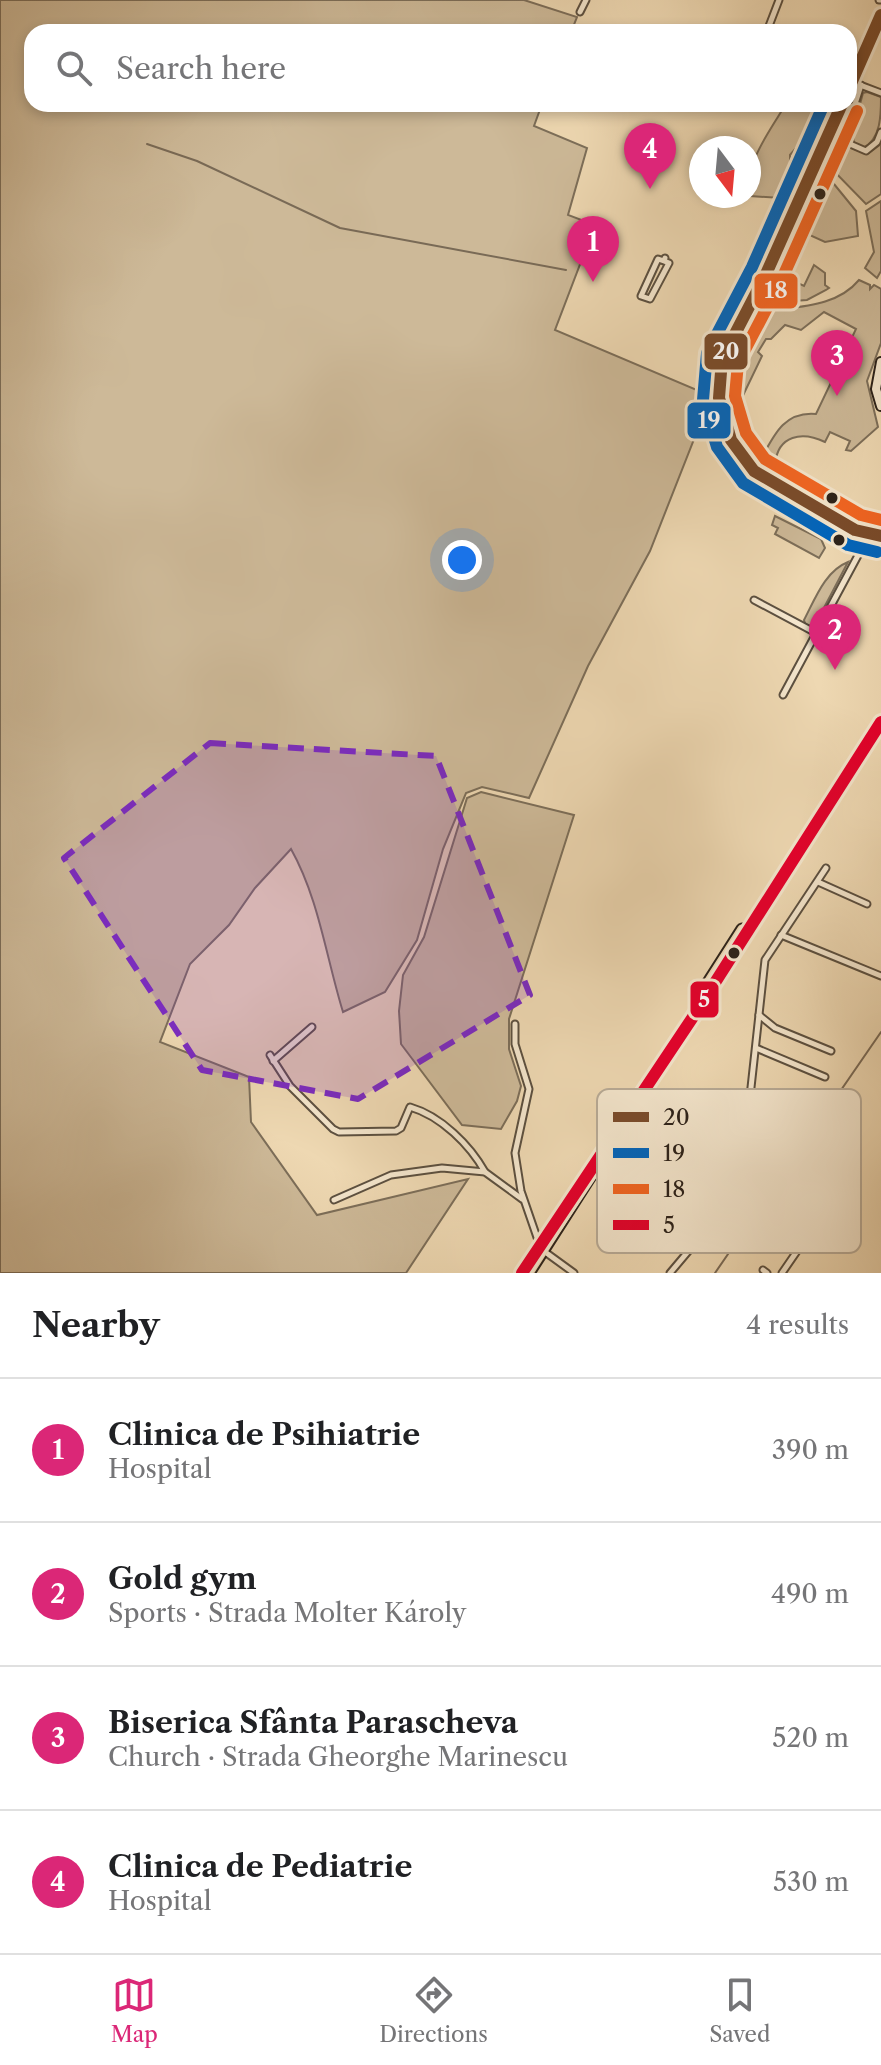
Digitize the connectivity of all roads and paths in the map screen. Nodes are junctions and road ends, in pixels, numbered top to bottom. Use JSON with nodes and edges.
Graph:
{"nodes":[{"id":1,"x":586,"y":0,"type":"edge"},
{"id":2,"x":779,"y":0,"type":"edge"},
{"id":3,"x":580,"y":12,"type":"dead end"},
{"id":4,"x":881,"y":15,"type":"edge"},
{"id":5,"x":770,"y":24,"type":"edge"},
{"id":6,"x":857,"y":77,"type":"edge"},
{"id":7,"x":857,"y":86,"type":"edge"},
{"id":8,"x":881,"y":93,"type":"edge"},
{"id":9,"x":839,"y":112,"type":"edge"},
{"id":10,"x":850,"y":112,"type":"edge"},
{"id":11,"x":881,"y":132,"type":"edge"},
{"id":12,"x":664,"y":260,"type":"joint"},
{"id":13,"x":881,"y":362,"type":"edge"},
{"id":14,"x":881,"y":406,"type":"edge"},
{"id":15,"x":869,"y":535,"type":"junction"},
{"id":16,"x":881,"y":536,"type":"edge"},
{"id":17,"x":754,"y":600,"type":"dead end"},
{"id":18,"x":816,"y":633,"type":"junction"},
{"id":19,"x":783,"y":695,"type":"dead end"},
{"id":20,"x":881,"y":722,"type":"edge"},
{"id":21,"x":826,"y":868,"type":"dead end"},
{"id":22,"x":818,"y":882,"type":"junction"},
{"id":23,"x":867,"y":904,"type":"dead end"},
{"id":24,"x":781,"y":935,"type":"junction"},
{"id":25,"x":881,"y":976,"type":"edge"},
{"id":26,"x":759,"y":1015,"type":"junction"},
{"id":27,"x":515,"y":1024,"type":"dead end"},
{"id":28,"x":312,"y":1027,"type":"dead end"},
{"id":29,"x":756,"y":1048,"type":"junction"},
{"id":30,"x":831,"y":1051,"type":"dead end"},
{"id":31,"x":825,"y":1077,"type":"dead end"},
{"id":32,"x":645,"y":1089,"type":"edge"},
{"id":33,"x":751,"y":1089,"type":"edge"},
{"id":34,"x":597,"y":1163,"type":"edge"},
{"id":35,"x":485,"y":1172,"type":"junction"},
{"id":36,"x":334,"y":1200,"type":"dead end"},
{"id":37,"x":523,"y":1200,"type":"junction"},
{"id":38,"x":539,"y":1252,"type":"junction"},
{"id":39,"x":687,"y":1253,"type":"edge"},
{"id":40,"x":796,"y":1253,"type":"edge"},
{"id":41,"x":522,"y":1273,"type":"edge"},
{"id":42,"x":529,"y":1273,"type":"edge"},
{"id":43,"x":574,"y":1273,"type":"edge"},
{"id":44,"x":670,"y":1273,"type":"edge"},
{"id":45,"x":782,"y":1273,"type":"edge"}],
"edges":[{"from":1,"to":3,"type":"street"},
{"from":2,"to":5,"type":"street"},
{"from":4,"to":6,"type":"main road"},
{"from":7,"to":8,"type":"street"},
{"from":9,"to":15,"type":"main road"},
{"from":10,"to":11,"type":"street"},
{"from":12,"to":12,"type":"street"},
{"from":13,"to":14,"type":"main road"},
{"from":15,"to":16,"type":"main road"},
{"from":15,"to":18,"type":"street"},
{"from":17,"to":18,"type":"street"},
{"from":18,"to":19,"type":"street"},
{"from":20,"to":32,"type":"main road"},
{"from":21,"to":22,"type":"street"},
{"from":22,"to":23,"type":"street"},
{"from":22,"to":24,"type":"street"},
{"from":24,"to":25,"type":"street"},
{"from":24,"to":26,"type":"street"},
{"from":26,"to":29,"type":"street"},
{"from":26,"to":30,"type":"street"},
{"from":27,"to":37,"type":"street"},
{"from":28,"to":35,"type":"street"},
{"from":29,"to":31,"type":"street"},
{"from":29,"to":33,"type":"street"},
{"from":34,"to":38,"type":"main road"},
{"from":35,"to":36,"type":"street"},
{"from":35,"to":37,"type":"street"},
{"from":37,"to":38,"type":"street"},
{"from":38,"to":41,"type":"main road"},
{"from":38,"to":42,"type":"main road"},
{"from":38,"to":43,"type":"street"},
{"from":39,"to":44,"type":"street"},
{"from":40,"to":45,"type":"street"}]}
